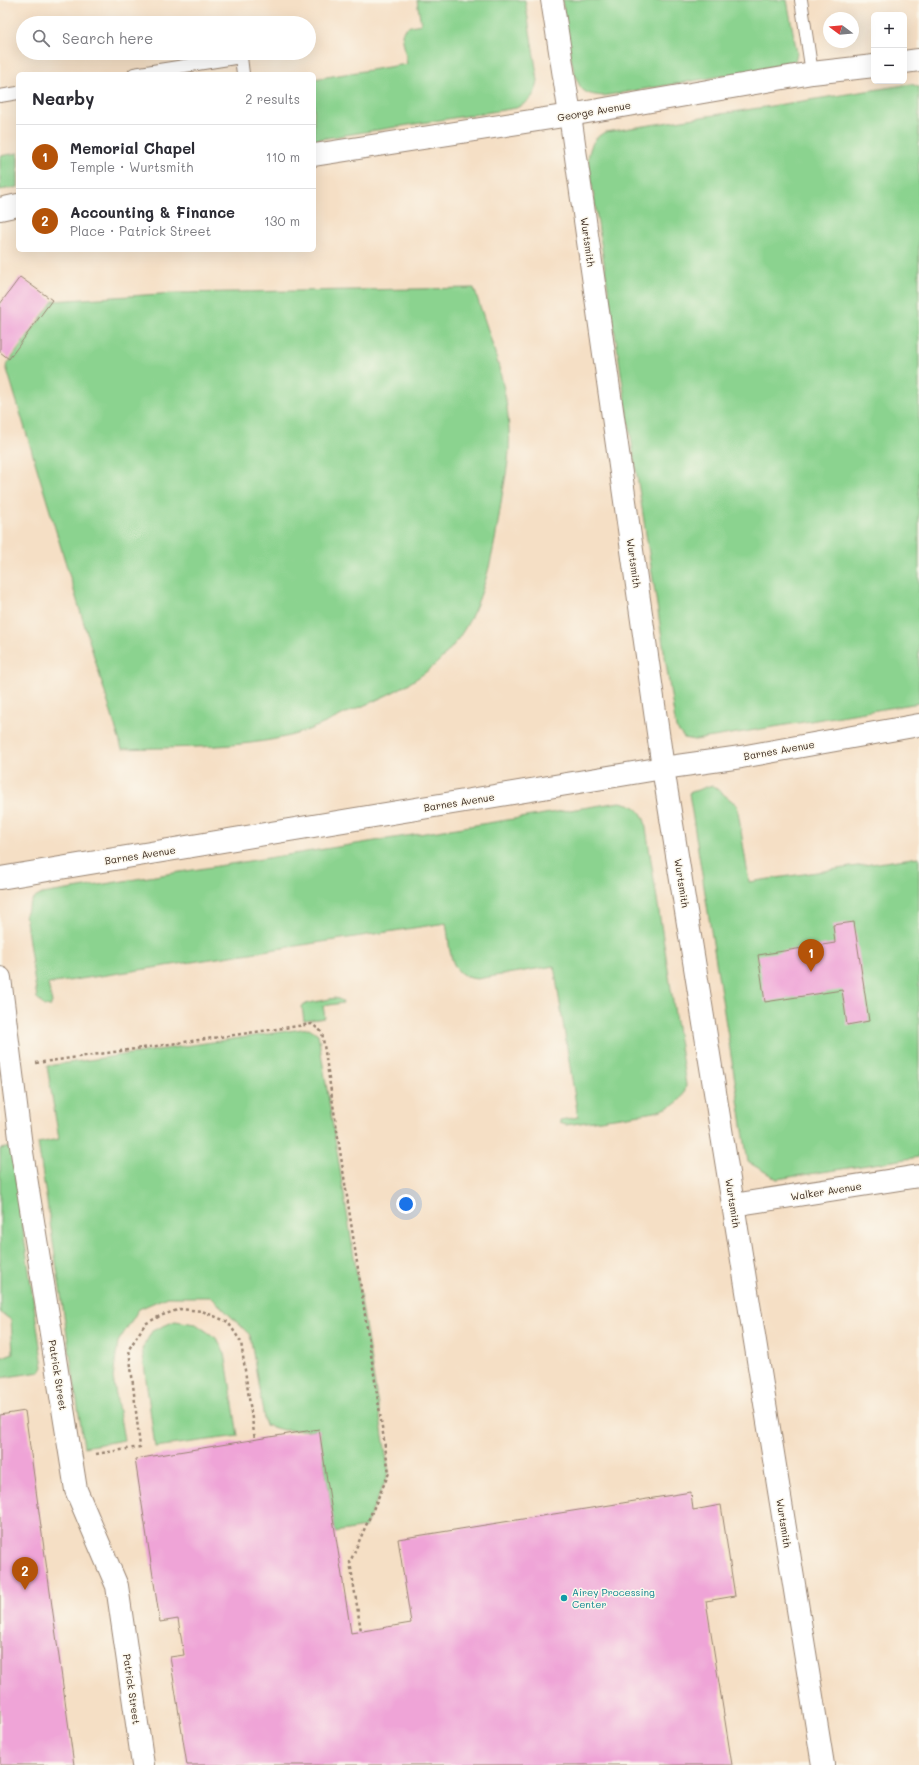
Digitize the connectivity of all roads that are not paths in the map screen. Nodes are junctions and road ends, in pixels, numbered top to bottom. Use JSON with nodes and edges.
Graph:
{"nodes":[{"id":1,"x":552,"y":0,"type":"edge"},
{"id":2,"x":800,"y":0,"type":"edge"},
{"id":3,"x":221,"y":60,"type":"edge"},
{"id":4,"x":241,"y":60,"type":"edge"},
{"id":5,"x":919,"y":60,"type":"edge"},
{"id":6,"x":907,"y":62,"type":"edge"},
{"id":7,"x":871,"y":66,"type":"edge"},
{"id":8,"x":146,"y":72,"type":"edge"},
{"id":9,"x":243,"y":72,"type":"edge"},
{"id":10,"x":812,"y":73,"type":"junction"},
{"id":11,"x":16,"y":93,"type":"edge"},
{"id":12,"x":0,"y":96,"type":"edge"},
{"id":13,"x":570,"y":115,"type":"junction"},
{"id":14,"x":316,"y":155,"type":"edge"},
{"id":15,"x":16,"y":206,"type":"edge"},
{"id":16,"x":0,"y":209,"type":"edge"},
{"id":17,"x":919,"y":726,"type":"edge"},
{"id":18,"x":663,"y":768,"type":"junction"},
{"id":19,"x":0,"y":878,"type":"edge"},
{"id":20,"x":0,"y":978,"type":"edge"},
{"id":21,"x":919,"y":1176,"type":"edge"},
{"id":22,"x":733,"y":1205,"type":"junction"},
{"id":23,"x":143,"y":1765,"type":"edge"},
{"id":24,"x":823,"y":1765,"type":"edge"}],
"edges":[{"from":1,"to":13,"type":"street","name":"Wurtsmith"},
{"from":2,"to":10,"type":"lane"},
{"from":3,"to":8,"type":"lane"},
{"from":4,"to":9,"type":"lane"},
{"from":5,"to":6,"type":"street"},
{"from":7,"to":10,"type":"street","name":"George Avenue"},
{"from":10,"to":13,"type":"street","name":"George Avenue"},
{"from":11,"to":12,"type":"lane"},
{"from":13,"to":14,"type":"street","name":"George Avenue"},
{"from":13,"to":18,"type":"street","name":"Wurtsmith"},
{"from":15,"to":16,"type":"street"},
{"from":17,"to":18,"type":"street","name":"Barnes Avenue"},
{"from":18,"to":19,"type":"street","name":"Barnes Avenue"},
{"from":18,"to":22,"type":"street","name":"Wurtsmith"},
{"from":20,"to":23,"type":"street","name":"Patrick Street"},
{"from":21,"to":22,"type":"street","name":"Walker Avenue"},
{"from":22,"to":24,"type":"street","name":"Wurtsmith"}]}
